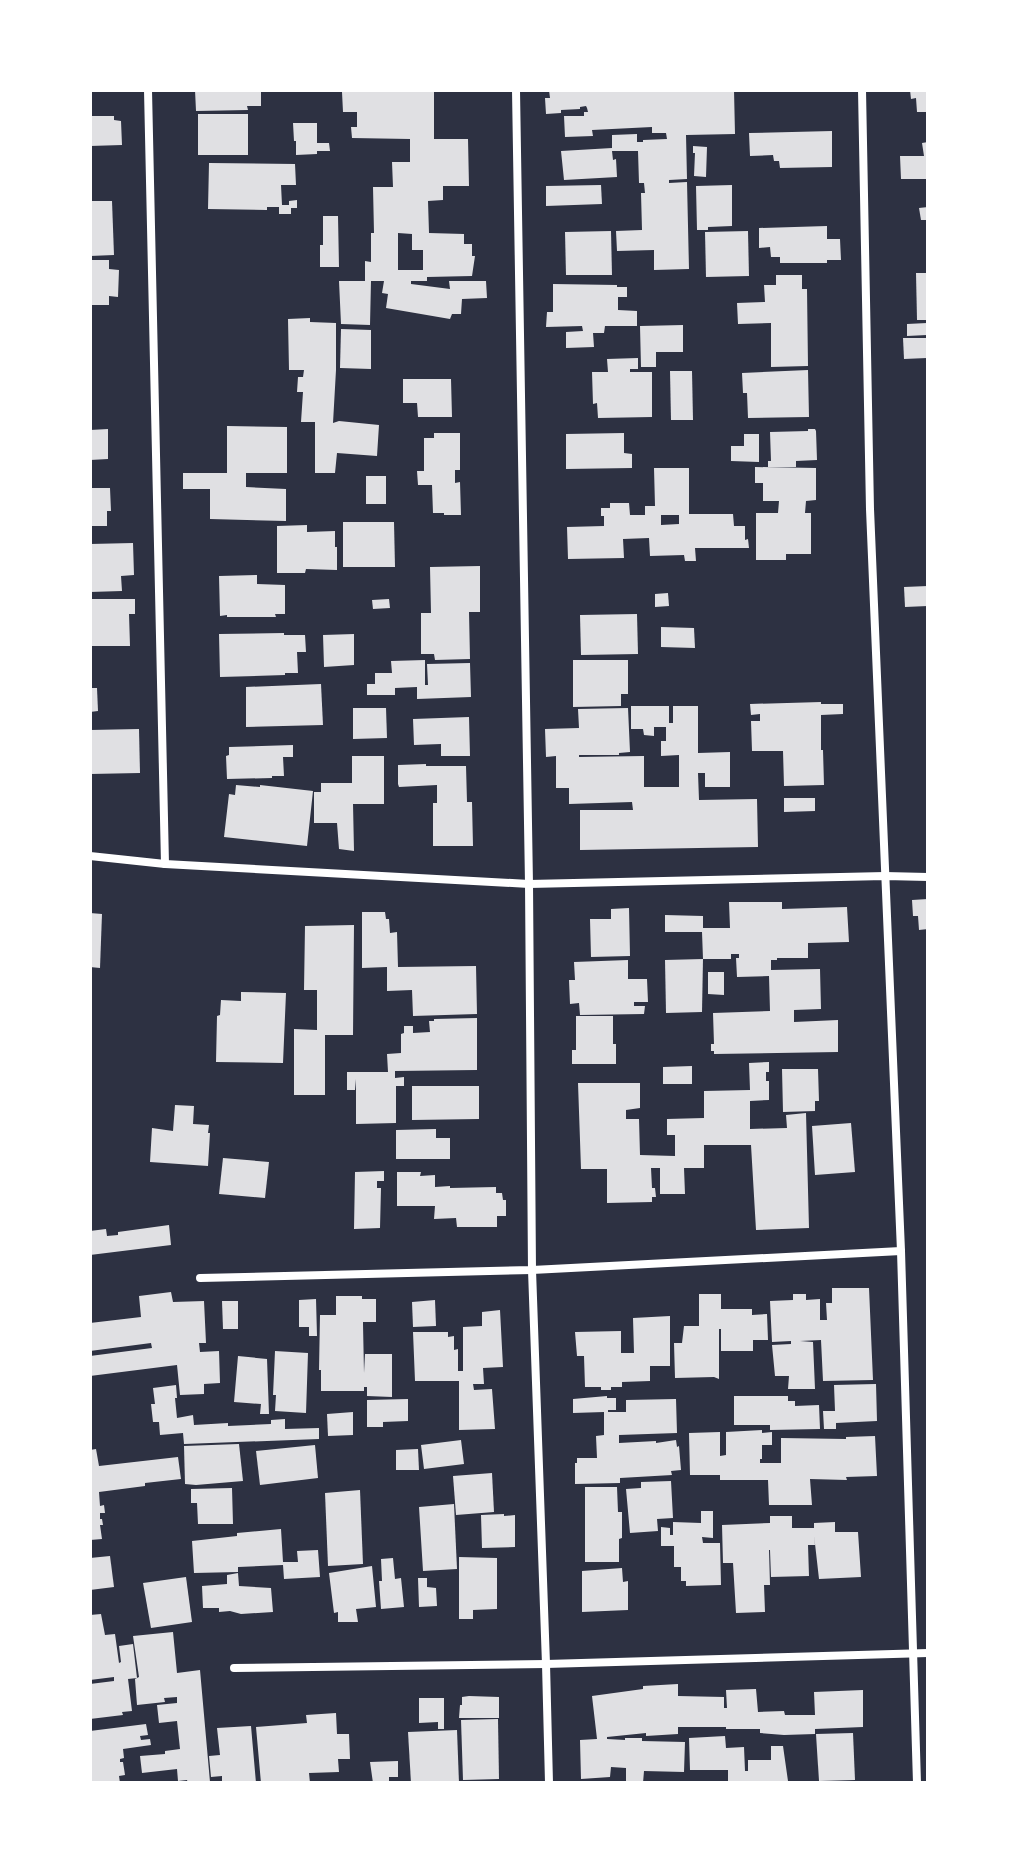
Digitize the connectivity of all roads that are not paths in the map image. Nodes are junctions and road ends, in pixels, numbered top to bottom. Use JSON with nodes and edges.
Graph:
{"nodes":[{"id":1,"x":148,"y":90,"type":"edge"},
{"id":2,"x":516,"y":90,"type":"edge"},
{"id":3,"x":862,"y":90,"type":"edge"},
{"id":4,"x":90,"y":856,"type":"edge"},
{"id":5,"x":165,"y":864,"type":"junction"},
{"id":6,"x":885,"y":876,"type":"junction"},
{"id":7,"x":928,"y":877,"type":"edge"},
{"id":8,"x":529,"y":884,"type":"junction"},
{"id":9,"x":901,"y":1251,"type":"junction"},
{"id":10,"x":532,"y":1270,"type":"junction"},
{"id":11,"x":200,"y":1278,"type":"dead end"},
{"id":12,"x":913,"y":1653,"type":"junction"},
{"id":13,"x":928,"y":1653,"type":"edge"},
{"id":14,"x":546,"y":1664,"type":"junction"},
{"id":15,"x":234,"y":1668,"type":"dead end"},
{"id":16,"x":549,"y":1783,"type":"edge"},
{"id":17,"x":917,"y":1783,"type":"edge"}],
"edges":[{"from":1,"to":5,"type":"street"},
{"from":2,"to":8,"type":"street"},
{"from":3,"to":6,"type":"street"},
{"from":4,"to":5,"type":"street"},
{"from":5,"to":8,"type":"street"},
{"from":6,"to":7,"type":"street"},
{"from":6,"to":8,"type":"street"},
{"from":6,"to":9,"type":"street"},
{"from":8,"to":10,"type":"street"},
{"from":9,"to":10,"type":"street"},
{"from":9,"to":12,"type":"street"},
{"from":10,"to":11,"type":"street"},
{"from":10,"to":14,"type":"street"},
{"from":12,"to":13,"type":"street"},
{"from":12,"to":14,"type":"street"},
{"from":12,"to":17,"type":"street"},
{"from":14,"to":15,"type":"street"},
{"from":14,"to":16,"type":"street"}]}
